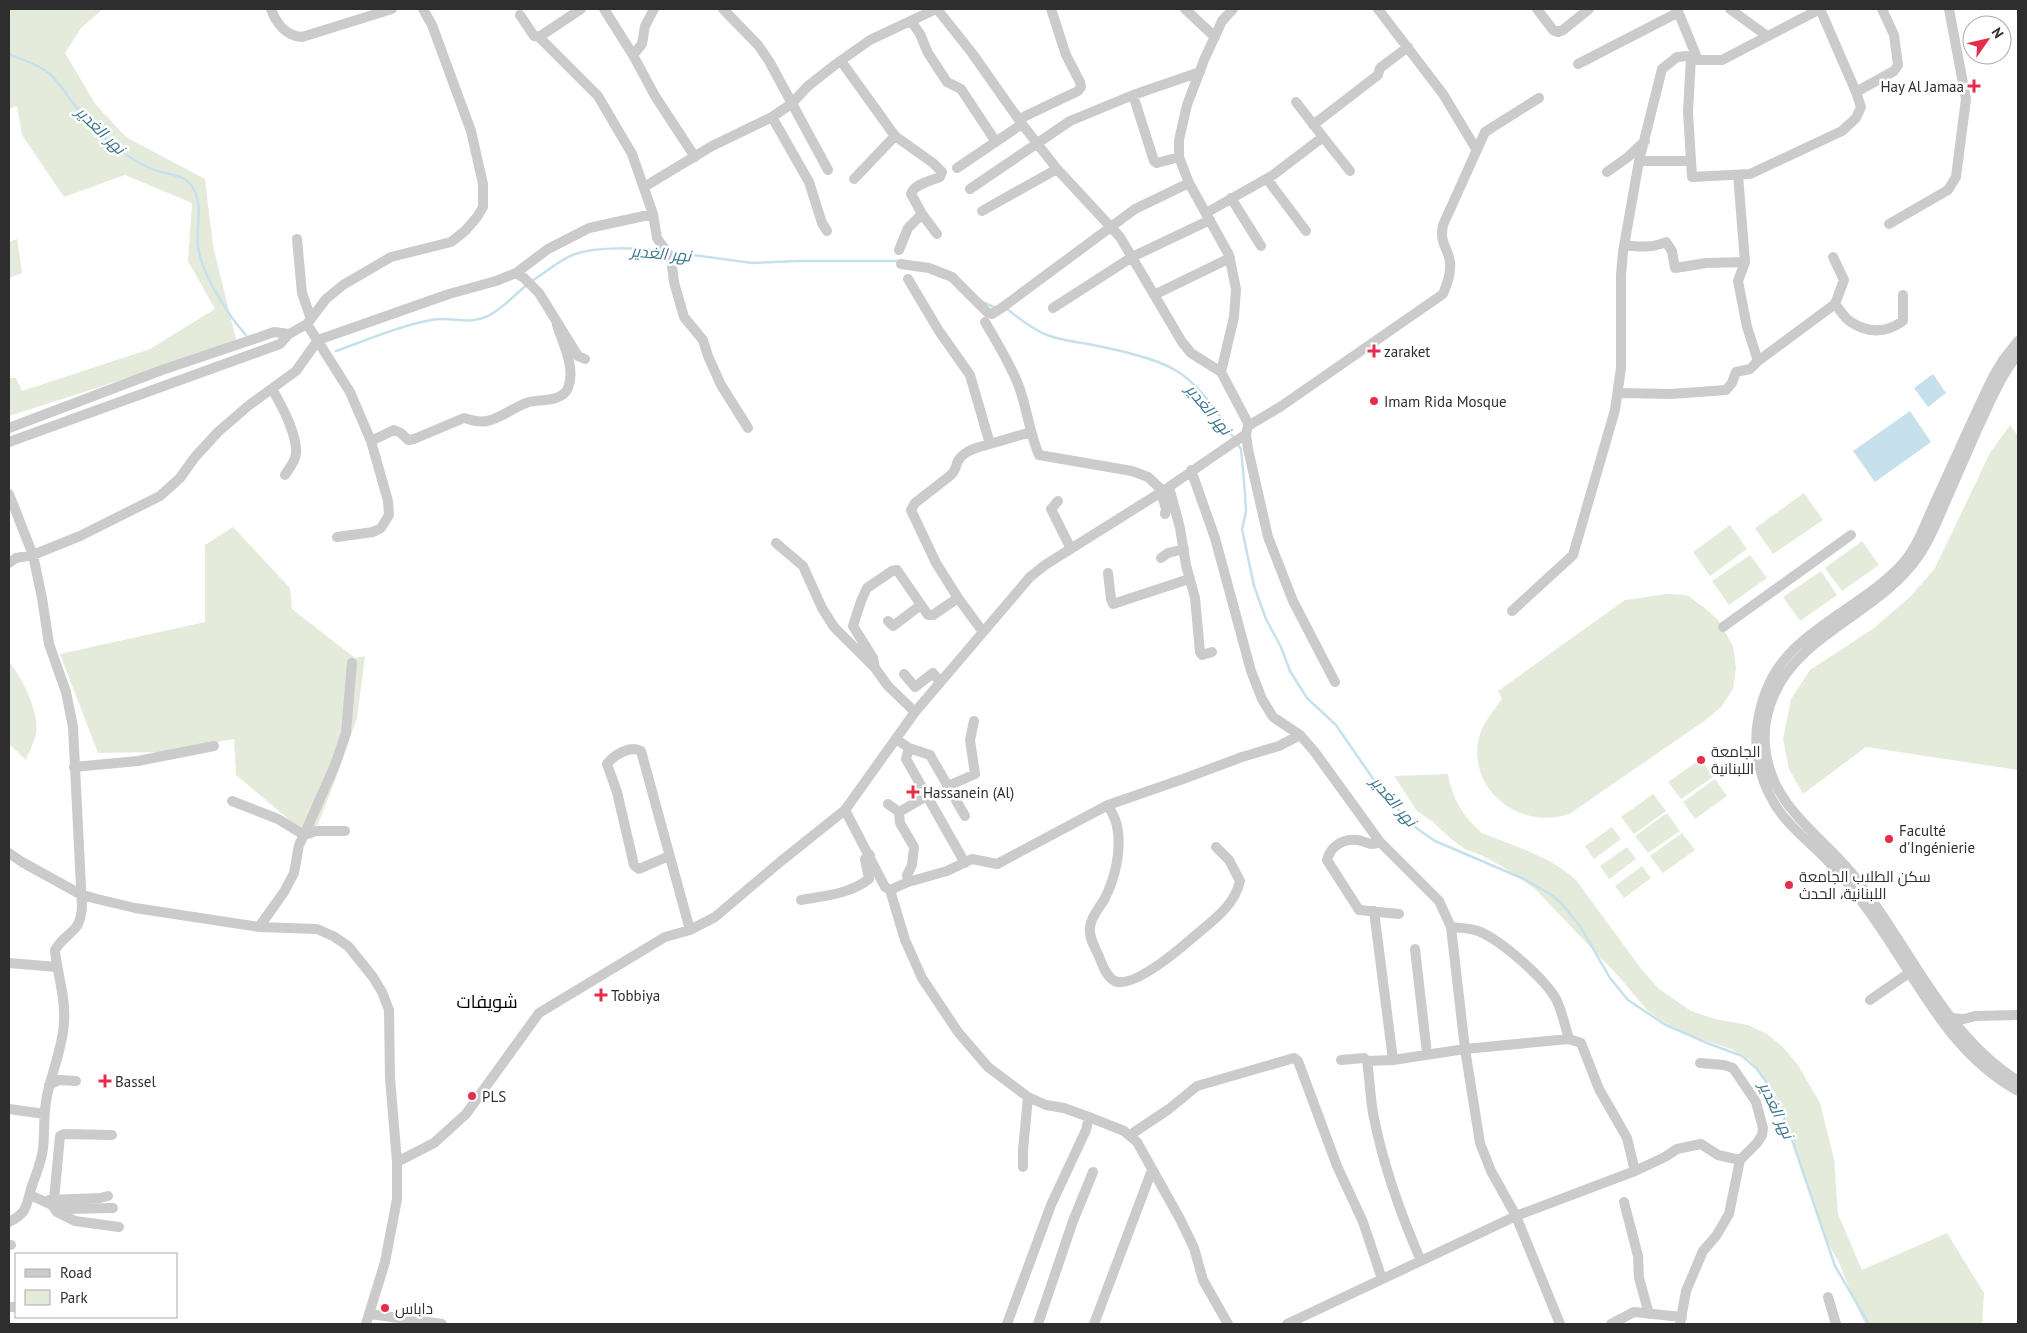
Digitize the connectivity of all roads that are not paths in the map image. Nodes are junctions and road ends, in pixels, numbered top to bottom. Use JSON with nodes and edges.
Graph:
{"nodes":[{"id":1,"x":271,"y":9,"type":"edge"},
{"id":2,"x":392,"y":9,"type":"edge"},
{"id":3,"x":424,"y":9,"type":"edge"},
{"id":4,"x":581,"y":9,"type":"edge"},
{"id":5,"x":604,"y":9,"type":"edge"},
{"id":6,"x":654,"y":9,"type":"edge"},
{"id":7,"x":723,"y":9,"type":"edge"},
{"id":8,"x":936,"y":9,"type":"edge"},
{"id":9,"x":1051,"y":9,"type":"edge"},
{"id":10,"x":1185,"y":9,"type":"edge"},
{"id":11,"x":1233,"y":9,"type":"edge"},
{"id":12,"x":1378,"y":9,"type":"edge"},
{"id":13,"x":1537,"y":9,"type":"edge"},
{"id":14,"x":1589,"y":9,"type":"edge"},
{"id":15,"x":1730,"y":9,"type":"edge"},
{"id":16,"x":1820,"y":9,"type":"edge"},
{"id":17,"x":1882,"y":9,"type":"edge"},
{"id":18,"x":1949,"y":9,"type":"edge"},
{"id":19,"x":1677,"y":11,"type":"edge"},
{"id":20,"x":1801,"y":13,"type":"edge"},
{"id":21,"x":520,"y":15,"type":"dead end"},
{"id":22,"x":911,"y":21,"type":"junction"},
{"id":23,"x":1768,"y":36,"type":"junction"},
{"id":24,"x":538,"y":37,"type":"junction"},
{"id":25,"x":1215,"y":37,"type":"junction"},
{"id":26,"x":1408,"y":47,"type":"junction"},
{"id":27,"x":633,"y":55,"type":"junction"},
{"id":28,"x":1694,"y":58,"type":"junction"},
{"id":29,"x":841,"y":61,"type":"junction"},
{"id":30,"x":1578,"y":64,"type":"dead end"},
{"id":31,"x":1200,"y":72,"type":"junction"},
{"id":32,"x":1856,"y":92,"type":"junction"},
{"id":33,"x":1134,"y":95,"type":"junction"},
{"id":34,"x":1539,"y":98,"type":"dead end"},
{"id":35,"x":1296,"y":102,"type":"dead end"},
{"id":36,"x":791,"y":104,"type":"junction"},
{"id":37,"x":772,"y":117,"type":"junction"},
{"id":38,"x":1021,"y":121,"type":"junction"},
{"id":39,"x":1314,"y":125,"type":"junction"},
{"id":40,"x":895,"y":136,"type":"junction"},
{"id":41,"x":1323,"y":137,"type":"junction"},
{"id":42,"x":1645,"y":140,"type":"junction"},
{"id":43,"x":996,"y":142,"type":"junction"},
{"id":44,"x":1037,"y":142,"type":"junction"},
{"id":45,"x":1476,"y":148,"type":"junction"},
{"id":46,"x":696,"y":157,"type":"junction"},
{"id":47,"x":1179,"y":157,"type":"junction"},
{"id":48,"x":1639,"y":161,"type":"junction"},
{"id":49,"x":1690,"y":161,"type":"junction"},
{"id":50,"x":957,"y":168,"type":"dead end"},
{"id":51,"x":1057,"y":169,"type":"junction"},
{"id":52,"x":828,"y":170,"type":"dead end"},
{"id":53,"x":1350,"y":171,"type":"dead end"},
{"id":54,"x":1607,"y":172,"type":"dead end"},
{"id":55,"x":1738,"y":176,"type":"junction"},
{"id":56,"x":854,"y":179,"type":"dead end"},
{"id":57,"x":1266,"y":179,"type":"junction"},
{"id":58,"x":1189,"y":183,"type":"junction"},
{"id":59,"x":644,"y":187,"type":"junction"},
{"id":60,"x":970,"y":188,"type":"dead end"},
{"id":61,"x":1231,"y":198,"type":"junction"},
{"id":62,"x":982,"y":211,"type":"dead end"},
{"id":63,"x":653,"y":214,"type":"junction"},
{"id":64,"x":922,"y":214,"type":"junction"},
{"id":65,"x":1208,"y":216,"type":"junction"},
{"id":66,"x":1890,"y":224,"type":"dead end"},
{"id":67,"x":1111,"y":226,"type":"junction"},
{"id":68,"x":826,"y":231,"type":"dead end"},
{"id":69,"x":1306,"y":231,"type":"dead end"},
{"id":70,"x":937,"y":234,"type":"dead end"},
{"id":71,"x":297,"y":239,"type":"dead end"},
{"id":72,"x":1261,"y":246,"type":"dead end"},
{"id":73,"x":1624,"y":246,"type":"junction"},
{"id":74,"x":900,"y":250,"type":"dead end"},
{"id":75,"x":1132,"y":257,"type":"junction"},
{"id":76,"x":1833,"y":257,"type":"dead end"},
{"id":77,"x":1230,"y":258,"type":"junction"},
{"id":78,"x":1745,"y":262,"type":"junction"},
{"id":79,"x":901,"y":264,"type":"dead end"},
{"id":80,"x":520,"y":275,"type":"junction"},
{"id":81,"x":908,"y":279,"type":"dead end"},
{"id":82,"x":1903,"y":294,"type":"dead end"},
{"id":83,"x":1154,"y":296,"type":"junction"},
{"id":84,"x":1835,"y":304,"type":"junction"},
{"id":85,"x":1053,"y":308,"type":"dead end"},
{"id":86,"x":309,"y":322,"type":"junction"},
{"id":87,"x":985,"y":322,"type":"dead end"},
{"id":88,"x":557,"y":324,"type":"junction"},
{"id":89,"x":289,"y":334,"type":"junction"},
{"id":90,"x":318,"y":340,"type":"junction"},
{"id":91,"x":2018,"y":341,"type":"edge"},
{"id":92,"x":2018,"y":354,"type":"edge"},
{"id":93,"x":585,"y":359,"type":"dead end"},
{"id":94,"x":1758,"y":361,"type":"junction"},
{"id":95,"x":1222,"y":372,"type":"junction"},
{"id":96,"x":272,"y":389,"type":"junction"},
{"id":97,"x":1618,"y":393,"type":"junction"},
{"id":98,"x":1980,"y":414,"type":"junction"},
{"id":99,"x":9,"y":428,"type":"edge"},
{"id":100,"x":748,"y":428,"type":"dead end"},
{"id":101,"x":1246,"y":431,"type":"junction"},
{"id":102,"x":1031,"y":432,"type":"junction"},
{"id":103,"x":371,"y":441,"type":"junction"},
{"id":104,"x":9,"y":442,"type":"edge"},
{"id":105,"x":990,"y":444,"type":"junction"},
{"id":106,"x":1191,"y":470,"type":"junction"},
{"id":107,"x":286,"y":475,"type":"dead end"},
{"id":108,"x":1164,"y":490,"type":"junction"},
{"id":109,"x":9,"y":494,"type":"edge"},
{"id":110,"x":1058,"y":501,"type":"dead end"},
{"id":111,"x":1165,"y":514,"type":"dead end"},
{"id":112,"x":1851,"y":535,"type":"dead end"},
{"id":113,"x":336,"y":537,"type":"dead end"},
{"id":114,"x":776,"y":543,"type":"dead end"},
{"id":115,"x":1071,"y":549,"type":"junction"},
{"id":116,"x":1184,"y":549,"type":"junction"},
{"id":117,"x":33,"y":555,"type":"junction"},
{"id":118,"x":1161,"y":558,"type":"dead end"},
{"id":119,"x":9,"y":563,"type":"edge"},
{"id":120,"x":1108,"y":573,"type":"dead end"},
{"id":121,"x":1189,"y":579,"type":"junction"},
{"id":122,"x":958,"y":598,"type":"junction"},
{"id":123,"x":921,"y":605,"type":"junction"},
{"id":124,"x":1512,"y":611,"type":"dead end"},
{"id":125,"x":888,"y":621,"type":"dead end"},
{"id":126,"x":1723,"y":627,"type":"dead end"},
{"id":127,"x":983,"y":632,"type":"junction"},
{"id":128,"x":1212,"y":652,"type":"dead end"},
{"id":129,"x":352,"y":663,"type":"dead end"},
{"id":130,"x":875,"y":668,"type":"junction"},
{"id":131,"x":904,"y":674,"type":"dead end"},
{"id":132,"x":940,"y":682,"type":"junction"},
{"id":133,"x":1335,"y":682,"type":"dead end"},
{"id":134,"x":915,"y":712,"type":"junction"},
{"id":135,"x":974,"y":721,"type":"dead end"},
{"id":136,"x":1300,"y":735,"type":"junction"},
{"id":137,"x":896,"y":739,"type":"junction"},
{"id":138,"x":214,"y":746,"type":"dead end"},
{"id":139,"x":910,"y":748,"type":"junction"},
{"id":140,"x":74,"y":767,"type":"junction"},
{"id":141,"x":948,"y":786,"type":"junction"},
{"id":142,"x":927,"y":796,"type":"junction"},
{"id":143,"x":232,"y":800,"type":"dead end"},
{"id":144,"x":888,"y":804,"type":"dead end"},
{"id":145,"x":1108,"y":805,"type":"junction"},
{"id":146,"x":845,"y":810,"type":"junction"},
{"id":147,"x":899,"y":812,"type":"junction"},
{"id":148,"x":965,"y":816,"type":"dead end"},
{"id":149,"x":1803,"y":830,"type":"junction"},
{"id":150,"x":344,"y":831,"type":"dead end"},
{"id":151,"x":304,"y":835,"type":"junction"},
{"id":152,"x":1380,"y":842,"type":"junction"},
{"id":153,"x":1216,"y":847,"type":"dead end"},
{"id":154,"x":9,"y":853,"type":"edge"},
{"id":155,"x":870,"y":855,"type":"junction"},
{"id":156,"x":669,"y":856,"type":"junction"},
{"id":157,"x":965,"y":863,"type":"junction"},
{"id":158,"x":908,"y":882,"type":"junction"},
{"id":159,"x":890,"y":890,"type":"junction"},
{"id":160,"x":80,"y":894,"type":"junction"},
{"id":161,"x":801,"y":900,"type":"dead end"},
{"id":162,"x":1374,"y":911,"type":"junction"},
{"id":163,"x":1399,"y":914,"type":"dead end"},
{"id":164,"x":1451,"y":926,"type":"junction"},
{"id":165,"x":259,"y":927,"type":"junction"},
{"id":166,"x":690,"y":930,"type":"junction"},
{"id":167,"x":1415,"y":949,"type":"dead end"},
{"id":168,"x":9,"y":963,"type":"edge"},
{"id":169,"x":57,"y":967,"type":"junction"},
{"id":170,"x":1908,"y":973,"type":"junction"},
{"id":171,"x":1870,"y":1000,"type":"dead end"},
{"id":172,"x":2018,"y":1015,"type":"edge"},
{"id":173,"x":1947,"y":1021,"type":"junction"},
{"id":174,"x":1569,"y":1039,"type":"junction"},
{"id":175,"x":1465,"y":1049,"type":"junction"},
{"id":176,"x":1428,"y":1054,"type":"junction"},
{"id":177,"x":1341,"y":1060,"type":"dead end"},
{"id":178,"x":1393,"y":1060,"type":"junction"},
{"id":179,"x":1367,"y":1061,"type":"junction"},
{"id":180,"x":1700,"y":1063,"type":"dead end"},
{"id":181,"x":76,"y":1081,"type":"dead end"},
{"id":182,"x":2018,"y":1081,"type":"edge"},
{"id":183,"x":49,"y":1085,"type":"junction"},
{"id":184,"x":2018,"y":1091,"type":"edge"},
{"id":185,"x":1028,"y":1097,"type":"junction"},
{"id":186,"x":9,"y":1110,"type":"edge"},
{"id":187,"x":45,"y":1114,"type":"junction"},
{"id":188,"x":1089,"y":1117,"type":"junction"},
{"id":189,"x":112,"y":1135,"type":"dead end"},
{"id":190,"x":1130,"y":1135,"type":"junction"},
{"id":191,"x":1740,"y":1160,"type":"junction"},
{"id":192,"x":397,"y":1162,"type":"junction"},
{"id":193,"x":1023,"y":1167,"type":"dead end"},
{"id":194,"x":1152,"y":1170,"type":"junction"},
{"id":195,"x":1636,"y":1170,"type":"junction"},
{"id":196,"x":1093,"y":1172,"type":"dead end"},
{"id":197,"x":30,"y":1196,"type":"junction"},
{"id":198,"x":108,"y":1196,"type":"dead end"},
{"id":199,"x":50,"y":1202,"type":"junction"},
{"id":200,"x":1624,"y":1202,"type":"dead end"},
{"id":201,"x":113,"y":1208,"type":"dead end"},
{"id":202,"x":1516,"y":1216,"type":"junction"},
{"id":203,"x":9,"y":1222,"type":"edge"},
{"id":204,"x":119,"y":1227,"type":"dead end"},
{"id":205,"x":1421,"y":1261,"type":"junction"},
{"id":206,"x":1382,"y":1279,"type":"junction"},
{"id":207,"x":1828,"y":1297,"type":"dead end"},
{"id":208,"x":1649,"y":1314,"type":"junction"},
{"id":209,"x":368,"y":1319,"type":"edge"},
{"id":210,"x":1681,"y":1320,"type":"edge"},
{"id":211,"x":442,"y":1324,"type":"edge"},
{"id":212,"x":1007,"y":1324,"type":"edge"},
{"id":213,"x":1038,"y":1324,"type":"edge"},
{"id":214,"x":1094,"y":1324,"type":"edge"},
{"id":215,"x":1228,"y":1324,"type":"edge"},
{"id":216,"x":1287,"y":1324,"type":"edge"},
{"id":217,"x":1560,"y":1324,"type":"edge"},
{"id":218,"x":1611,"y":1324,"type":"edge"},
{"id":219,"x":1836,"y":1324,"type":"edge"}],
"edges":[{"from":1,"to":2,"type":"street"},
{"from":3,"to":86,"type":"street"},
{"from":4,"to":24,"type":"street"},
{"from":5,"to":27,"type":"street"},
{"from":6,"to":27,"type":"street"},
{"from":7,"to":36,"type":"street"},
{"from":8,"to":22,"type":"street"},
{"from":8,"to":38,"type":"street"},
{"from":9,"to":38,"type":"street"},
{"from":10,"to":25,"type":"street"},
{"from":11,"to":25,"type":"street"},
{"from":12,"to":26,"type":"street"},
{"from":13,"to":14,"type":"street"},
{"from":15,"to":23,"type":"street"},
{"from":16,"to":20,"type":"street"},
{"from":16,"to":32,"type":"street"},
{"from":17,"to":32,"type":"street"},
{"from":18,"to":66,"type":"street"},
{"from":19,"to":28,"type":"street"},
{"from":19,"to":30,"type":"street"},
{"from":20,"to":23,"type":"street"},
{"from":21,"to":24,"type":"street"},
{"from":22,"to":29,"type":"street"},
{"from":22,"to":43,"type":"street"},
{"from":23,"to":28,"type":"street"},
{"from":24,"to":59,"type":"street"},
{"from":25,"to":31,"type":"street"},
{"from":26,"to":39,"type":"street"},
{"from":26,"to":45,"type":"street"},
{"from":27,"to":46,"type":"street"},
{"from":28,"to":42,"type":"street"},
{"from":28,"to":49,"type":"street"},
{"from":29,"to":36,"type":"street"},
{"from":29,"to":40,"type":"street"},
{"from":31,"to":33,"type":"street"},
{"from":31,"to":47,"type":"street"},
{"from":32,"to":55,"type":"street"},
{"from":33,"to":44,"type":"street"},
{"from":33,"to":47,"type":"street"},
{"from":34,"to":45,"type":"street"},
{"from":35,"to":39,"type":"street"},
{"from":36,"to":37,"type":"street"},
{"from":36,"to":52,"type":"street"},
{"from":37,"to":46,"type":"street"},
{"from":37,"to":68,"type":"street"},
{"from":38,"to":43,"type":"street"},
{"from":38,"to":44,"type":"street"},
{"from":39,"to":41,"type":"street"},
{"from":40,"to":56,"type":"street"},
{"from":40,"to":64,"type":"street"},
{"from":41,"to":53,"type":"street"},
{"from":41,"to":57,"type":"street"},
{"from":42,"to":48,"type":"street"},
{"from":42,"to":54,"type":"street"},
{"from":43,"to":50,"type":"street"},
{"from":44,"to":51,"type":"street"},
{"from":44,"to":60,"type":"street"},
{"from":45,"to":101,"type":"street"},
{"from":46,"to":59,"type":"street"},
{"from":47,"to":58,"type":"street"},
{"from":48,"to":49,"type":"street"},
{"from":48,"to":73,"type":"street"},
{"from":49,"to":55,"type":"street"},
{"from":51,"to":62,"type":"street"},
{"from":51,"to":67,"type":"street"},
{"from":55,"to":78,"type":"street"},
{"from":57,"to":61,"type":"street"},
{"from":57,"to":69,"type":"street"},
{"from":58,"to":65,"type":"street"},
{"from":58,"to":67,"type":"street"},
{"from":59,"to":63,"type":"street"},
{"from":61,"to":65,"type":"street"},
{"from":61,"to":72,"type":"street"},
{"from":63,"to":80,"type":"street"},
{"from":63,"to":100,"type":"street"},
{"from":64,"to":70,"type":"street"},
{"from":64,"to":74,"type":"street"},
{"from":65,"to":75,"type":"street"},
{"from":65,"to":77,"type":"street"},
{"from":67,"to":75,"type":"street"},
{"from":67,"to":79,"type":"street"},
{"from":71,"to":86,"type":"street"},
{"from":73,"to":78,"type":"street"},
{"from":73,"to":97,"type":"street"},
{"from":75,"to":83,"type":"street"},
{"from":75,"to":85,"type":"street"},
{"from":76,"to":84,"type":"street"},
{"from":77,"to":83,"type":"street"},
{"from":77,"to":95,"type":"street"},
{"from":78,"to":94,"type":"street"},
{"from":80,"to":88,"type":"street"},
{"from":80,"to":90,"type":"street"},
{"from":81,"to":105,"type":"street"},
{"from":82,"to":84,"type":"street"},
{"from":83,"to":95,"type":"street"},
{"from":84,"to":94,"type":"street"},
{"from":86,"to":89,"type":"street"},
{"from":86,"to":90,"type":"street"},
{"from":87,"to":102,"type":"street"},
{"from":88,"to":93,"type":"street"},
{"from":88,"to":103,"type":"street"},
{"from":89,"to":99,"type":"street"},
{"from":89,"to":104,"type":"street"},
{"from":90,"to":96,"type":"street"},
{"from":90,"to":103,"type":"street"},
{"from":91,"to":98,"type":"street"},
{"from":92,"to":98,"type":"street"},
{"from":94,"to":97,"type":"street"},
{"from":95,"to":101,"type":"street"},
{"from":96,"to":107,"type":"street"},
{"from":96,"to":117,"type":"street"},
{"from":97,"to":124,"type":"street"},
{"from":98,"to":149,"type":"street"},
{"from":101,"to":106,"type":"street"},
{"from":101,"to":133,"type":"street"},
{"from":102,"to":105,"type":"street"},
{"from":102,"to":108,"type":"street"},
{"from":103,"to":113,"type":"street"},
{"from":105,"to":122,"type":"street"},
{"from":106,"to":108,"type":"street"},
{"from":106,"to":136,"type":"street"},
{"from":108,"to":111,"type":"street"},
{"from":108,"to":115,"type":"street"},
{"from":108,"to":116,"type":"street"},
{"from":109,"to":117,"type":"street"},
{"from":110,"to":115,"type":"street"},
{"from":112,"to":126,"type":"street"},
{"from":114,"to":130,"type":"street"},
{"from":115,"to":127,"type":"street"},
{"from":116,"to":118,"type":"street"},
{"from":116,"to":121,"type":"street"},
{"from":117,"to":119,"type":"street"},
{"from":117,"to":140,"type":"street"},
{"from":120,"to":121,"type":"street"},
{"from":121,"to":128,"type":"street"},
{"from":122,"to":123,"type":"street"},
{"from":122,"to":127,"type":"street"},
{"from":123,"to":125,"type":"street"},
{"from":123,"to":130,"type":"street"},
{"from":127,"to":132,"type":"street"},
{"from":129,"to":151,"type":"street"},
{"from":130,"to":134,"type":"street"},
{"from":131,"to":132,"type":"street"},
{"from":132,"to":134,"type":"street"},
{"from":134,"to":137,"type":"street"},
{"from":135,"to":141,"type":"street"},
{"from":136,"to":145,"type":"street"},
{"from":136,"to":152,"type":"street"},
{"from":137,"to":139,"type":"street"},
{"from":137,"to":146,"type":"street"},
{"from":138,"to":140,"type":"street"},
{"from":139,"to":141,"type":"street"},
{"from":139,"to":142,"type":"street"},
{"from":140,"to":160,"type":"street"},
{"from":141,"to":148,"type":"street"},
{"from":142,"to":147,"type":"street"},
{"from":142,"to":157,"type":"street"},
{"from":143,"to":151,"type":"street"},
{"from":144,"to":147,"type":"street"},
{"from":145,"to":153,"type":"street"},
{"from":145,"to":157,"type":"street"},
{"from":146,"to":155,"type":"street"},
{"from":146,"to":166,"type":"street"},
{"from":147,"to":158,"type":"street"},
{"from":149,"to":170,"type":"street"},
{"from":149,"to":173,"type":"street"},
{"from":150,"to":151,"type":"street"},
{"from":151,"to":165,"type":"street"},
{"from":152,"to":162,"type":"street"},
{"from":152,"to":164,"type":"street"},
{"from":154,"to":160,"type":"street"},
{"from":155,"to":159,"type":"street"},
{"from":155,"to":161,"type":"street"},
{"from":156,"to":156,"type":"street"},
{"from":156,"to":166,"type":"street"},
{"from":157,"to":158,"type":"street"},
{"from":158,"to":159,"type":"street"},
{"from":159,"to":185,"type":"street"},
{"from":160,"to":165,"type":"street"},
{"from":160,"to":169,"type":"street"},
{"from":162,"to":163,"type":"street"},
{"from":162,"to":178,"type":"street"},
{"from":164,"to":174,"type":"street"},
{"from":164,"to":175,"type":"street"},
{"from":165,"to":192,"type":"street"},
{"from":166,"to":192,"type":"street"},
{"from":167,"to":176,"type":"street"},
{"from":168,"to":169,"type":"street"},
{"from":169,"to":183,"type":"street"},
{"from":170,"to":171,"type":"street"},
{"from":170,"to":173,"type":"street"},
{"from":172,"to":173,"type":"street"},
{"from":173,"to":182,"type":"street"},
{"from":173,"to":184,"type":"street"},
{"from":174,"to":175,"type":"street"},
{"from":174,"to":195,"type":"street"},
{"from":175,"to":176,"type":"street"},
{"from":175,"to":202,"type":"street"},
{"from":176,"to":178,"type":"street"},
{"from":177,"to":179,"type":"street"},
{"from":178,"to":179,"type":"street"},
{"from":179,"to":205,"type":"street"},
{"from":180,"to":191,"type":"street"},
{"from":181,"to":183,"type":"street"},
{"from":183,"to":187,"type":"street"},
{"from":185,"to":188,"type":"street"},
{"from":185,"to":193,"type":"street"},
{"from":186,"to":187,"type":"street"},
{"from":187,"to":197,"type":"street"},
{"from":188,"to":190,"type":"street"},
{"from":188,"to":212,"type":"street"},
{"from":189,"to":199,"type":"street"},
{"from":190,"to":194,"type":"street"},
{"from":190,"to":206,"type":"street"},
{"from":191,"to":195,"type":"street"},
{"from":191,"to":210,"type":"street"},
{"from":192,"to":209,"type":"street"},
{"from":194,"to":214,"type":"street"},
{"from":194,"to":215,"type":"street"},
{"from":195,"to":202,"type":"street"},
{"from":196,"to":213,"type":"street"},
{"from":197,"to":199,"type":"street"},
{"from":197,"to":203,"type":"street"},
{"from":198,"to":199,"type":"street"},
{"from":199,"to":201,"type":"street"},
{"from":199,"to":204,"type":"street"},
{"from":200,"to":208,"type":"street"},
{"from":202,"to":205,"type":"street"},
{"from":202,"to":217,"type":"street"},
{"from":205,"to":206,"type":"street"},
{"from":206,"to":216,"type":"street"},
{"from":207,"to":219,"type":"street"},
{"from":208,"to":210,"type":"street"},
{"from":208,"to":218,"type":"street"},
{"from":209,"to":211,"type":"street"}]}
